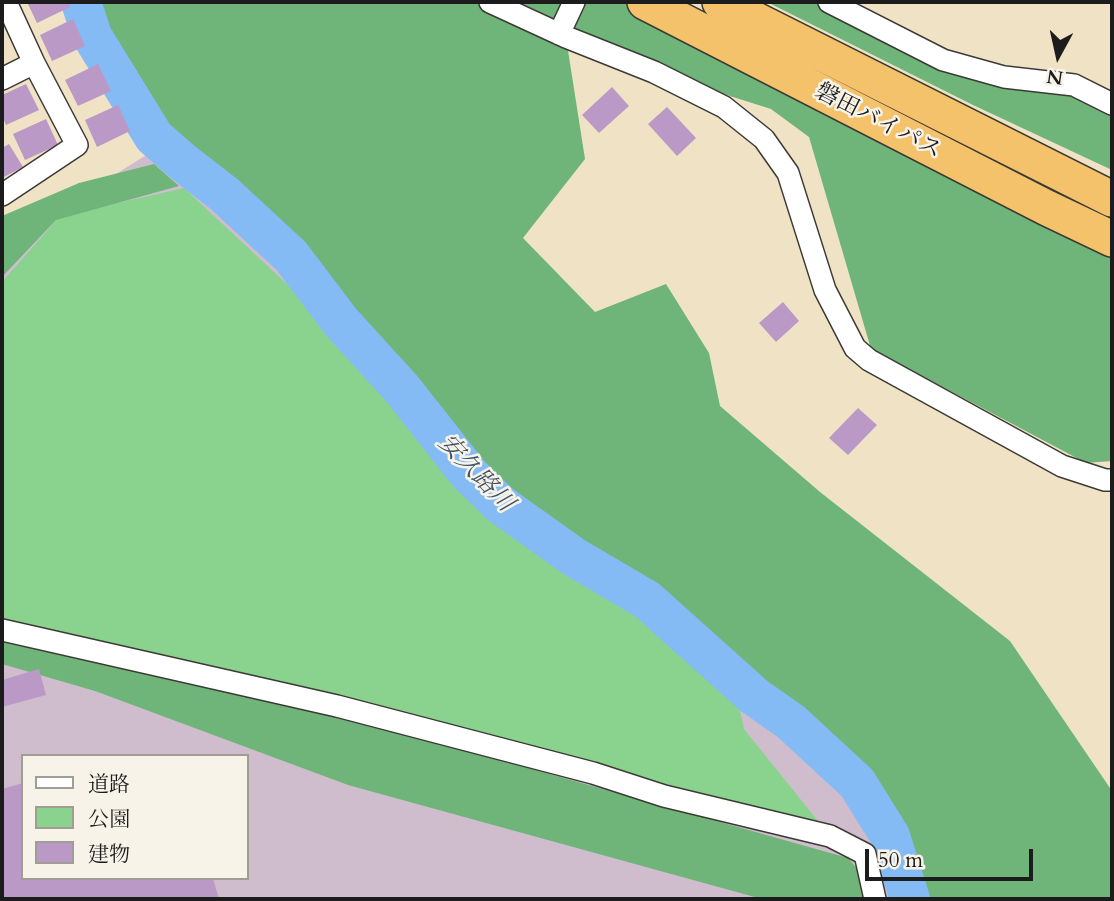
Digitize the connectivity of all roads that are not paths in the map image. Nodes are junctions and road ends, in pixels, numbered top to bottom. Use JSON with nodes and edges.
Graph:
{"nodes":[{"id":1,"x":6,"y":2,"type":"edge"},
{"id":2,"x":490,"y":2,"type":"edge"},
{"id":3,"x":574,"y":2,"type":"edge"},
{"id":4,"x":645,"y":2,"type":"edge"},
{"id":5,"x":720,"y":2,"type":"edge"},
{"id":6,"x":830,"y":2,"type":"edge"},
{"id":7,"x":559,"y":34,"type":"junction"},
{"id":8,"x":34,"y":63,"type":"junction"},
{"id":9,"x":2,"y":79,"type":"edge"},
{"id":10,"x":1112,"y":104,"type":"edge"},
{"id":11,"x":2,"y":195,"type":"edge"},
{"id":12,"x":1112,"y":199,"type":"edge"},
{"id":13,"x":1112,"y":239,"type":"edge"},
{"id":14,"x":1112,"y":480,"type":"edge"},
{"id":15,"x":2,"y":630,"type":"edge"},
{"id":16,"x":875,"y":899,"type":"edge"}],
"edges":[{"from":1,"to":8,"type":"street"},
{"from":2,"to":7,"type":"street"},
{"from":3,"to":7,"type":"street"},
{"from":4,"to":13,"type":"highway","name":"磐田バイパス"},
{"from":5,"to":12,"type":"highway","name":"磐田バイパス"},
{"from":6,"to":10,"type":"street"},
{"from":7,"to":14,"type":"street"},
{"from":8,"to":9,"type":"street"},
{"from":8,"to":11,"type":"street"},
{"from":15,"to":16,"type":"street"}]}
